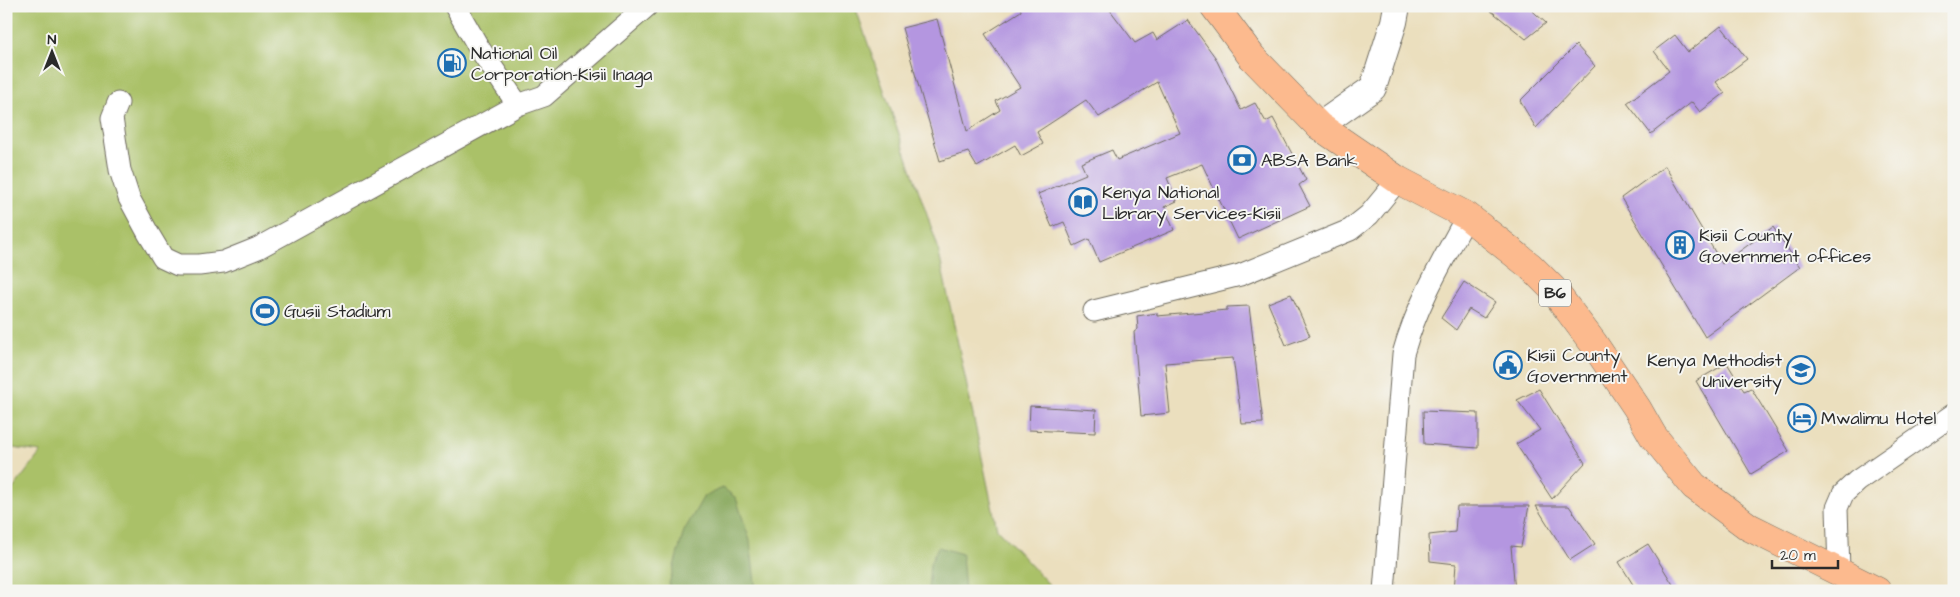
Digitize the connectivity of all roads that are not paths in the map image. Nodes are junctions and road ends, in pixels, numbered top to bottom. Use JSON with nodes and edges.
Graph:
{"nodes":[{"id":1,"x":455,"y":6,"type":"edge"},
{"id":2,"x":646,"y":6,"type":"edge"},
{"id":3,"x":1214,"y":6,"type":"edge"},
{"id":4,"x":1397,"y":6,"type":"edge"},
{"id":5,"x":118,"y":103,"type":"dead end"},
{"id":6,"x":518,"y":105,"type":"junction"},
{"id":7,"x":1318,"y":126,"type":"junction"},
{"id":8,"x":1398,"y":180,"type":"junction"},
{"id":9,"x":1467,"y":216,"type":"junction"},
{"id":10,"x":1094,"y":311,"type":"dead end"},
{"id":11,"x":1954,"y":414,"type":"edge"},
{"id":12,"x":1839,"y":570,"type":"junction"},
{"id":13,"x":1384,"y":591,"type":"edge"},
{"id":14,"x":1878,"y":591,"type":"edge"}],
"edges":[{"from":1,"to":6,"type":"street"},
{"from":2,"to":6,"type":"street"},
{"from":3,"to":7,"type":"highway","number":"B6"},
{"from":4,"to":7,"type":"street"},
{"from":5,"to":6,"type":"street"},
{"from":7,"to":8,"type":"highway","number":"B6"},
{"from":8,"to":9,"type":"highway","number":"B6"},
{"from":8,"to":10,"type":"street"},
{"from":9,"to":12,"type":"highway","number":"B6"},
{"from":9,"to":13,"type":"street"},
{"from":11,"to":12,"type":"street"},
{"from":12,"to":14,"type":"highway","number":"B6"}]}
